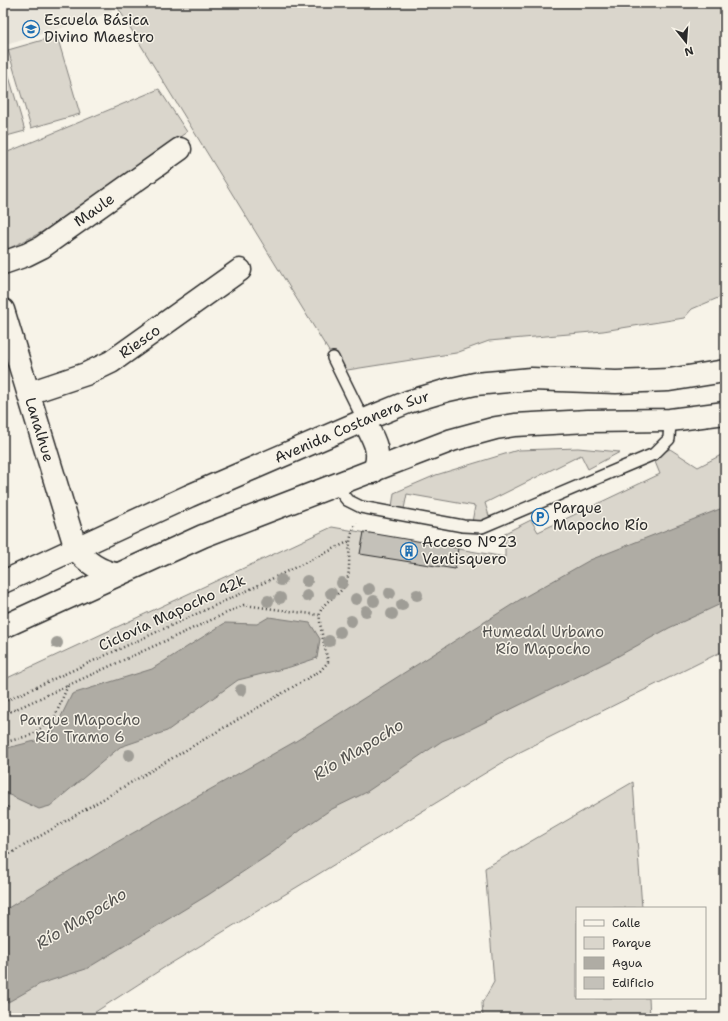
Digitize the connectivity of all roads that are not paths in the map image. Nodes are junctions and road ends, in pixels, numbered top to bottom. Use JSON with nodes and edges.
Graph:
{"nodes":[{"id":1,"x":180,"y":148,"type":"dead end"},
{"id":2,"x":3,"y":263,"type":"edge"},
{"id":3,"x":240,"y":270,"type":"dead end"},
{"id":4,"x":4,"y":317,"type":"edge"},
{"id":5,"x":333,"y":358,"type":"dead end"},
{"id":6,"x":725,"y":371,"type":"edge"},
{"id":7,"x":29,"y":393,"type":"junction"},
{"id":8,"x":725,"y":412,"type":"edge"},
{"id":9,"x":670,"y":420,"type":"junction"},
{"id":10,"x":364,"y":421,"type":"junction"},
{"id":11,"x":373,"y":472,"type":"junction"},
{"id":12,"x":335,"y":485,"type":"junction"},
{"id":13,"x":76,"y":549,"type":"junction"},
{"id":14,"x":116,"y":574,"type":"junction"},
{"id":15,"x":3,"y":582,"type":"edge"},
{"id":16,"x":3,"y":627,"type":"edge"}],
"edges":[{"from":1,"to":2,"type":"street","name":"Maule"},
{"from":3,"to":7,"type":"street","name":"Riesco"},
{"from":4,"to":7,"type":"street","name":"Lanalhue"},
{"from":5,"to":10,"type":"lane"},
{"from":6,"to":10,"type":"street","name":"Avenida Costanera Sur"},
{"from":7,"to":13,"type":"street","name":"Lanalhue"},
{"from":8,"to":9,"type":"street"},
{"from":9,"to":11,"type":"street"},
{"from":9,"to":12,"type":"lane"},
{"from":10,"to":11,"type":"street"},
{"from":10,"to":13,"type":"street","name":"Avenida Costanera Sur"},
{"from":11,"to":12,"type":"street"},
{"from":12,"to":14,"type":"street"},
{"from":13,"to":14,"type":"street"},
{"from":13,"to":15,"type":"street","name":"Avenida Costanera Sur"},
{"from":14,"to":16,"type":"street"}]}
